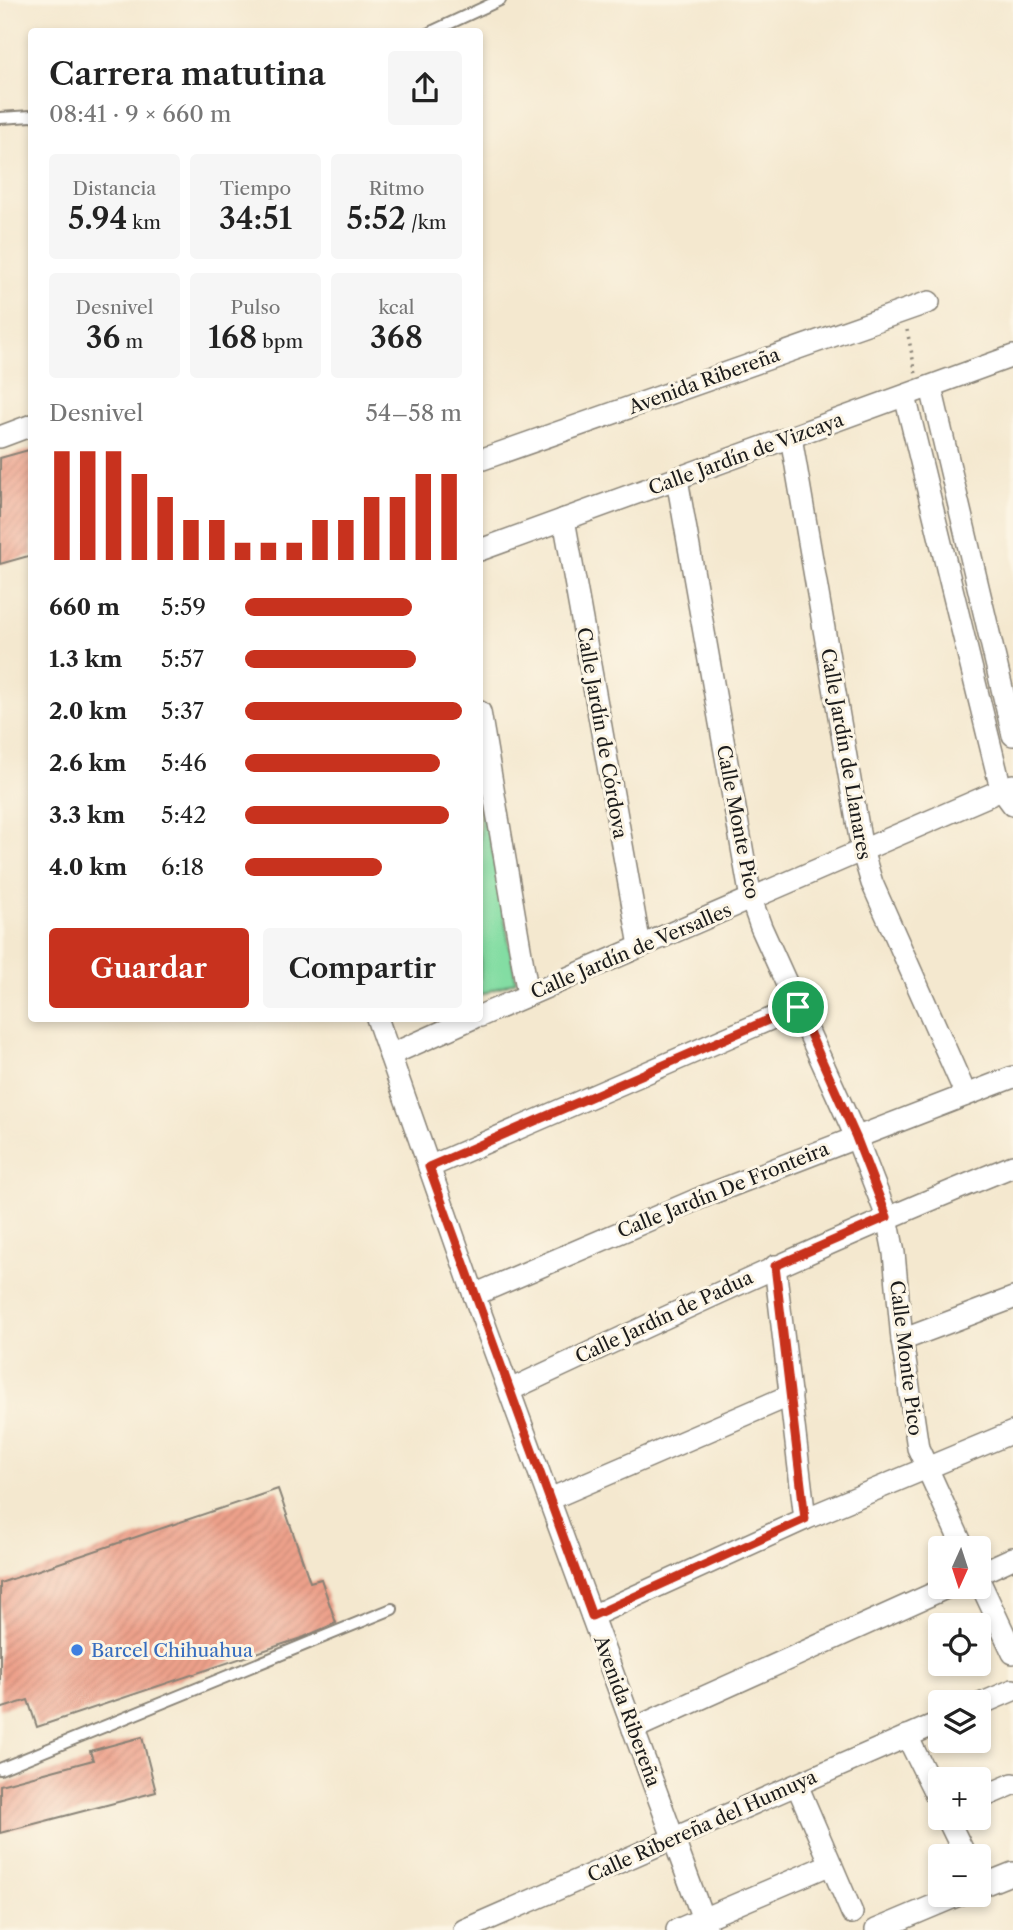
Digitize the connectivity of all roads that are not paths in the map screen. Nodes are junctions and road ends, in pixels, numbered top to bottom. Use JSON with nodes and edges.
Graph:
{"nodes":[{"id":1,"x":500,"y":0,"type":"edge"},
{"id":2,"x":439,"y":28,"type":"edge"},
{"id":3,"x":28,"y":116,"type":"edge"},
{"id":4,"x":0,"y":118,"type":"edge"},
{"id":5,"x":929,"y":302,"type":"dead end"},
{"id":6,"x":1013,"y":356,"type":"edge"},
{"id":7,"x":919,"y":391,"type":"junction"},
{"id":8,"x":28,"y":426,"type":"edge"},
{"id":9,"x":0,"y":437,"type":"edge"},
{"id":10,"x":791,"y":437,"type":"junction"},
{"id":11,"x":483,"y":459,"type":"edge"},
{"id":12,"x":677,"y":479,"type":"junction"},
{"id":13,"x":564,"y":519,"type":"junction"},
{"id":14,"x":483,"y":550,"type":"edge"},
{"id":15,"x":1008,"y":682,"type":"edge"},
{"id":16,"x":483,"y":730,"type":"edge"},
{"id":17,"x":1013,"y":735,"type":"edge"},
{"id":18,"x":1009,"y":793,"type":"edge"},
{"id":19,"x":862,"y":850,"type":"junction"},
{"id":20,"x":751,"y":899,"type":"junction"},
{"id":21,"x":639,"y":946,"type":"junction"},
{"id":22,"x":528,"y":995,"type":"junction"},
{"id":23,"x":798,"y":1007,"type":"junction"},
{"id":24,"x":483,"y":1015,"type":"edge"},
{"id":25,"x":378,"y":1022,"type":"edge"},
{"id":26,"x":464,"y":1022,"type":"edge"},
{"id":27,"x":390,"y":1055,"type":"junction"},
{"id":28,"x":1013,"y":1077,"type":"edge"},
{"id":29,"x":966,"y":1095,"type":"junction"},
{"id":30,"x":856,"y":1137,"type":"junction"},
{"id":31,"x":1013,"y":1166,"type":"edge"},
{"id":32,"x":429,"y":1167,"type":"junction"},
{"id":33,"x":887,"y":1217,"type":"junction"},
{"id":34,"x":775,"y":1266,"type":"junction"},
{"id":35,"x":474,"y":1295,"type":"junction"},
{"id":36,"x":1013,"y":1298,"type":"edge"},
{"id":37,"x":902,"y":1340,"type":"junction"},
{"id":38,"x":510,"y":1390,"type":"junction"},
{"id":39,"x":791,"y":1395,"type":"junction"},
{"id":40,"x":1013,"y":1432,"type":"edge"},
{"id":41,"x":925,"y":1467,"type":"junction"},
{"id":42,"x":550,"y":1499,"type":"junction"},
{"id":43,"x":805,"y":1519,"type":"junction"},
{"id":44,"x":958,"y":1536,"type":"edge"},
{"id":45,"x":1013,"y":1558,"type":"edge"},
{"id":46,"x":991,"y":1569,"type":"edge"},
{"id":47,"x":928,"y":1596,"type":"edge"},
{"id":48,"x":989,"y":1600,"type":"edge"},
{"id":49,"x":392,"y":1609,"type":"dead end"},
{"id":50,"x":592,"y":1616,"type":"junction"},
{"id":51,"x":1013,"y":1653,"type":"edge"},
{"id":52,"x":1013,"y":1690,"type":"edge"},
{"id":53,"x":991,"y":1699,"type":"edge"},
{"id":54,"x":928,"y":1727,"type":"edge"},
{"id":55,"x":633,"y":1729,"type":"junction"},
{"id":56,"x":907,"y":1736,"type":"junction"},
{"id":57,"x":0,"y":1769,"type":"edge"},
{"id":58,"x":928,"y":1779,"type":"edge"},
{"id":59,"x":1013,"y":1784,"type":"edge"},
{"id":60,"x":797,"y":1785,"type":"junction"},
{"id":61,"x":991,"y":1793,"type":"edge"},
{"id":62,"x":673,"y":1839,"type":"junction"},
{"id":63,"x":831,"y":1864,"type":"junction"},
{"id":64,"x":1013,"y":1873,"type":"edge"},
{"id":65,"x":991,"y":1882,"type":"edge"},
{"id":66,"x":931,"y":1907,"type":"edge"},
{"id":67,"x":852,"y":1913,"type":"dead end"},
{"id":68,"x":705,"y":1925,"type":"edge"},
{"id":69,"x":464,"y":1930,"type":"edge"},
{"id":70,"x":677,"y":1930,"type":"edge"},
{"id":71,"x":876,"y":1930,"type":"edge"}],
"edges":[{"from":1,"to":2,"type":"lane"},
{"from":3,"to":4,"type":"lane"},
{"from":5,"to":11,"type":"street","name":"Avenida Ribereña"},
{"from":6,"to":7,"type":"street","name":"Calle Jardín de Vizcaya"},
{"from":7,"to":10,"type":"street","name":"Calle Jardín de Vizcaya"},
{"from":7,"to":15,"type":"street"},
{"from":7,"to":18,"type":"street"},
{"from":8,"to":9,"type":"street"},
{"from":10,"to":12,"type":"street","name":"Calle Jardín de Vizcaya"},
{"from":10,"to":19,"type":"street","name":"Calle Jardín de Llanares"},
{"from":12,"to":13,"type":"street","name":"Calle Jardín de Vizcaya"},
{"from":12,"to":20,"type":"street","name":"Calle Monte Pico"},
{"from":13,"to":14,"type":"street","name":"Calle Jardín de Vizcaya"},
{"from":13,"to":21,"type":"street","name":"Calle Jardín de Córdova"},
{"from":15,"to":17,"type":"street"},
{"from":16,"to":22,"type":"street"},
{"from":18,"to":19,"type":"street","name":"Calle Jardín de Versalles"},
{"from":19,"to":20,"type":"street","name":"Calle Jardín de Versalles"},
{"from":19,"to":29,"type":"street","name":"Calle Jardín de Llanares"},
{"from":20,"to":21,"type":"street","name":"Calle Jardín de Versalles"},
{"from":20,"to":23,"type":"street","name":"Calle Monte Pico"},
{"from":21,"to":22,"type":"street","name":"Calle Jardín de Versalles"},
{"from":22,"to":24,"type":"street","name":"Calle Jardín de Versalles"},
{"from":23,"to":30,"type":"street","name":"Calle Monte Pico"},
{"from":23,"to":32,"type":"street"},
{"from":25,"to":27,"type":"street","name":"Avenida Ribereña"},
{"from":26,"to":27,"type":"street"},
{"from":27,"to":32,"type":"street","name":"Avenida Ribereña"},
{"from":28,"to":29,"type":"street","name":"Calle Jardín De Fronteira"},
{"from":29,"to":30,"type":"street","name":"Calle Jardín De Fronteira"},
{"from":30,"to":33,"type":"street","name":"Calle Monte Pico"},
{"from":30,"to":35,"type":"street","name":"Calle Jardín De Fronteira"},
{"from":31,"to":33,"type":"street","name":"Calle Jardín de Padua"},
{"from":32,"to":35,"type":"street","name":"Avenida Ribereña"},
{"from":33,"to":34,"type":"street","name":"Calle Jardín de Padua"},
{"from":33,"to":37,"type":"street","name":"Calle Monte Pico"},
{"from":34,"to":38,"type":"street","name":"Calle Jardín de Padua"},
{"from":34,"to":39,"type":"street"},
{"from":35,"to":38,"type":"street","name":"Avenida Ribereña"},
{"from":36,"to":37,"type":"street"},
{"from":37,"to":41,"type":"street","name":"Calle Monte Pico"},
{"from":38,"to":42,"type":"street","name":"Avenida Ribereña"},
{"from":39,"to":42,"type":"street"},
{"from":39,"to":43,"type":"street"},
{"from":40,"to":41,"type":"street"},
{"from":41,"to":43,"type":"street"},
{"from":41,"to":44,"type":"street","name":"Calle Monte Pico"},
{"from":42,"to":50,"type":"street","name":"Avenida Ribereña"},
{"from":43,"to":50,"type":"street"},
{"from":45,"to":46,"type":"street"},
{"from":47,"to":55,"type":"street"},
{"from":48,"to":51,"type":"street"},
{"from":49,"to":57,"type":"lane"},
{"from":50,"to":55,"type":"street","name":"Avenida Ribereña"},
{"from":52,"to":53,"type":"street"},
{"from":54,"to":56,"type":"street","name":"Calle Ribereña del Humuya"},
{"from":55,"to":62,"type":"street","name":"Avenida Ribereña"},
{"from":56,"to":58,"type":"street"},
{"from":56,"to":60,"type":"street","name":"Calle Ribereña del Humuya"},
{"from":59,"to":61,"type":"street"},
{"from":60,"to":62,"type":"street","name":"Calle Ribereña del Humuya"},
{"from":60,"to":63,"type":"street"},
{"from":62,"to":68,"type":"street","name":"Avenida Ribereña"},
{"from":62,"to":69,"type":"street","name":"Calle Ribereña del Humuya"},
{"from":63,"to":67,"type":"street"},
{"from":63,"to":68,"type":"street"},
{"from":64,"to":65,"type":"street"},
{"from":66,"to":71,"type":"street"},
{"from":68,"to":70,"type":"street"}]}
